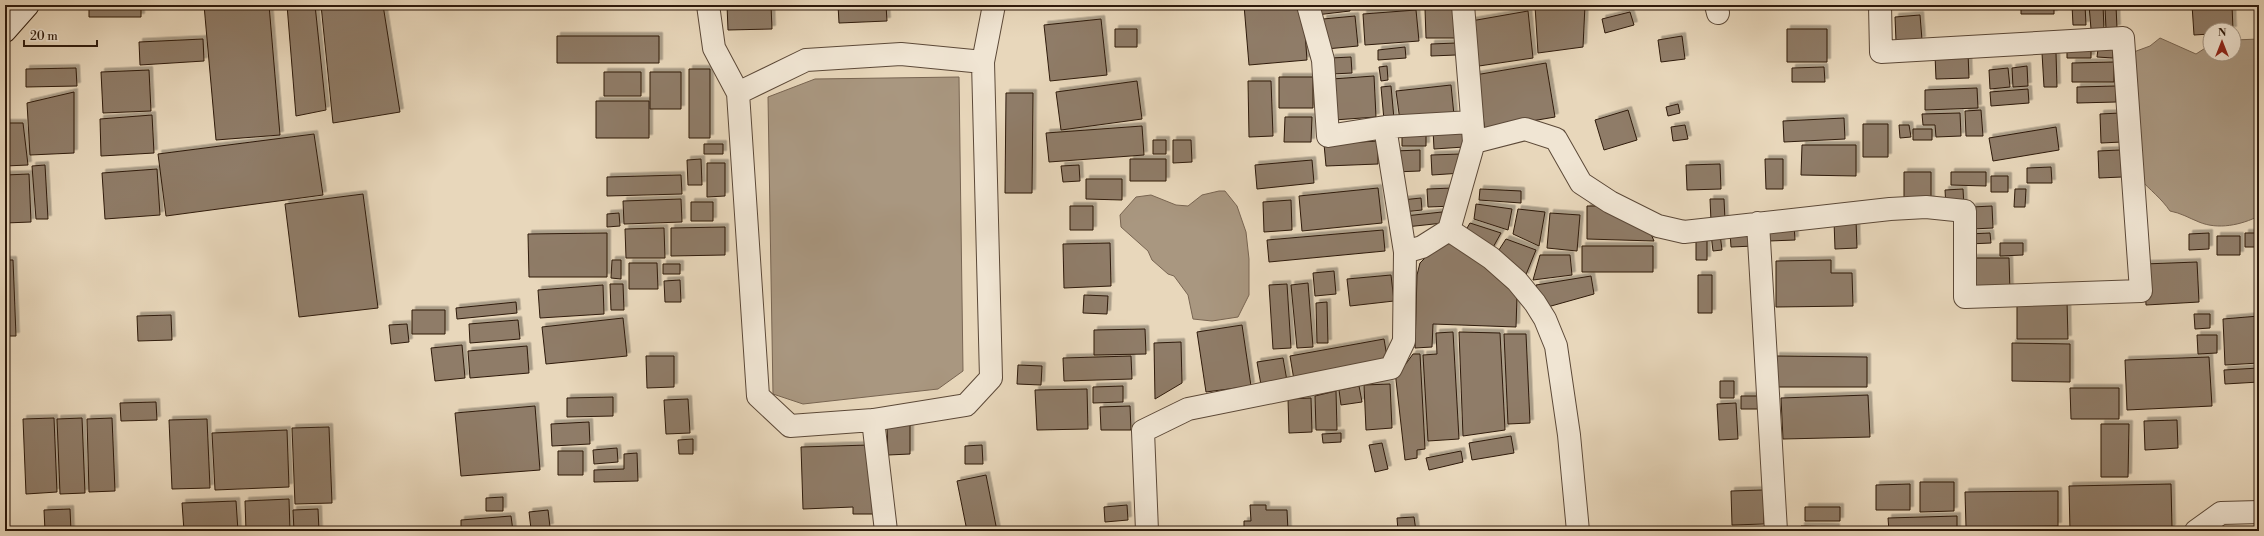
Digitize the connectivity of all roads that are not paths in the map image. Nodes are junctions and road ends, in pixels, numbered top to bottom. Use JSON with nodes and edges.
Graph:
{"nodes":[{"id":1,"x":708,"y":5,"type":"edge"},
{"id":2,"x":994,"y":5,"type":"edge"},
{"id":3,"x":1308,"y":5,"type":"edge"},
{"id":4,"x":1463,"y":5,"type":"edge"},
{"id":5,"x":1880,"y":5,"type":"edge"},
{"id":6,"x":24,"y":7,"type":"edge"},
{"id":7,"x":5,"y":31,"type":"edge"},
{"id":8,"x":983,"y":62,"type":"junction"},
{"id":9,"x":738,"y":93,"type":"junction"},
{"id":10,"x":1385,"y":127,"type":"junction"},
{"id":11,"x":1473,"y":132,"type":"junction"},
{"id":12,"x":1758,"y":224,"type":"junction"},
{"id":13,"x":1449,"y":230,"type":"junction"},
{"id":14,"x":1405,"y":252,"type":"junction"},
{"id":15,"x":873,"y":420,"type":"junction"},
{"id":16,"x":2259,"y":512,"type":"edge"},
{"id":17,"x":886,"y":531,"type":"edge"},
{"id":18,"x":1148,"y":531,"type":"edge"},
{"id":19,"x":1578,"y":531,"type":"edge"},
{"id":20,"x":1776,"y":531,"type":"edge"},
{"id":21,"x":2196,"y":531,"type":"edge"}],
"edges":[{"from":1,"to":9,"type":"street"},
{"from":2,"to":8,"type":"street"},
{"from":3,"to":10,"type":"street"},
{"from":4,"to":11,"type":"street"},
{"from":5,"to":12,"type":"street"},
{"from":6,"to":7,"type":"street"},
{"from":8,"to":9,"type":"street"},
{"from":8,"to":15,"type":"street"},
{"from":9,"to":15,"type":"street"},
{"from":10,"to":11,"type":"street"},
{"from":10,"to":14,"type":"street"},
{"from":11,"to":12,"type":"street"},
{"from":11,"to":13,"type":"street"},
{"from":12,"to":20,"type":"street"},
{"from":13,"to":14,"type":"street"},
{"from":13,"to":19,"type":"street"},
{"from":14,"to":18,"type":"street"},
{"from":15,"to":17,"type":"street"},
{"from":16,"to":21,"type":"street"}]}
